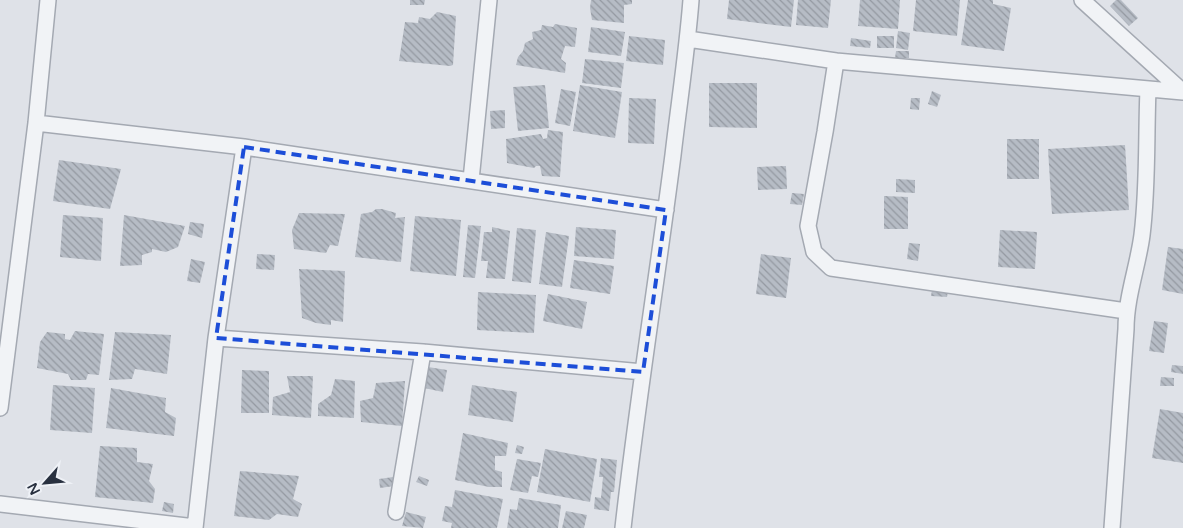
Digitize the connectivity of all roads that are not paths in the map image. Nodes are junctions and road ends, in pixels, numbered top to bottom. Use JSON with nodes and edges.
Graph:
{"nodes":[{"id":1,"x":48,"y":0,"type":"edge"},
{"id":2,"x":489,"y":0,"type":"edge"},
{"id":3,"x":690,"y":0,"type":"edge"},
{"id":4,"x":1082,"y":0,"type":"edge"},
{"id":5,"x":688,"y":39,"type":"junction"},
{"id":6,"x":836,"y":60,"type":"junction"},
{"id":7,"x":1148,"y":89,"type":"junction"},
{"id":8,"x":1183,"y":92,"type":"edge"},
{"id":9,"x":36,"y":123,"type":"junction"},
{"id":10,"x":244,"y":147,"type":"junction"},
{"id":11,"x":471,"y":180,"type":"junction"},
{"id":12,"x":666,"y":210,"type":"junction"},
{"id":13,"x":6,"y":306,"type":"edge"},
{"id":14,"x":1126,"y":311,"type":"junction"},
{"id":15,"x":216,"y":338,"type":"junction"},
{"id":16,"x":423,"y":352,"type":"junction"},
{"id":17,"x":642,"y":372,"type":"junction"},
{"id":18,"x":0,"y":408,"type":"edge"},
{"id":19,"x":0,"y":504,"type":"edge"},
{"id":20,"x":396,"y":512,"type":"dead end"},
{"id":21,"x":195,"y":528,"type":"edge"},
{"id":22,"x":622,"y":528,"type":"edge"},
{"id":23,"x":1112,"y":528,"type":"edge"}],
"edges":[{"from":1,"to":9,"type":"street"},
{"from":2,"to":11,"type":"street"},
{"from":3,"to":5,"type":"street"},
{"from":4,"to":8,"type":"street"},
{"from":5,"to":6,"type":"street"},
{"from":5,"to":12,"type":"street"},
{"from":6,"to":7,"type":"street"},
{"from":6,"to":14,"type":"street"},
{"from":7,"to":8,"type":"street"},
{"from":7,"to":14,"type":"street"},
{"from":9,"to":10,"type":"street"},
{"from":9,"to":13,"type":"street"},
{"from":10,"to":11,"type":"street"},
{"from":10,"to":15,"type":"street"},
{"from":11,"to":12,"type":"street"},
{"from":12,"to":17,"type":"street"},
{"from":13,"to":18,"type":"street"},
{"from":14,"to":23,"type":"street"},
{"from":15,"to":16,"type":"street"},
{"from":15,"to":21,"type":"street"},
{"from":16,"to":17,"type":"street"},
{"from":16,"to":20,"type":"street"},
{"from":17,"to":22,"type":"street"},
{"from":19,"to":21,"type":"street"}]}
